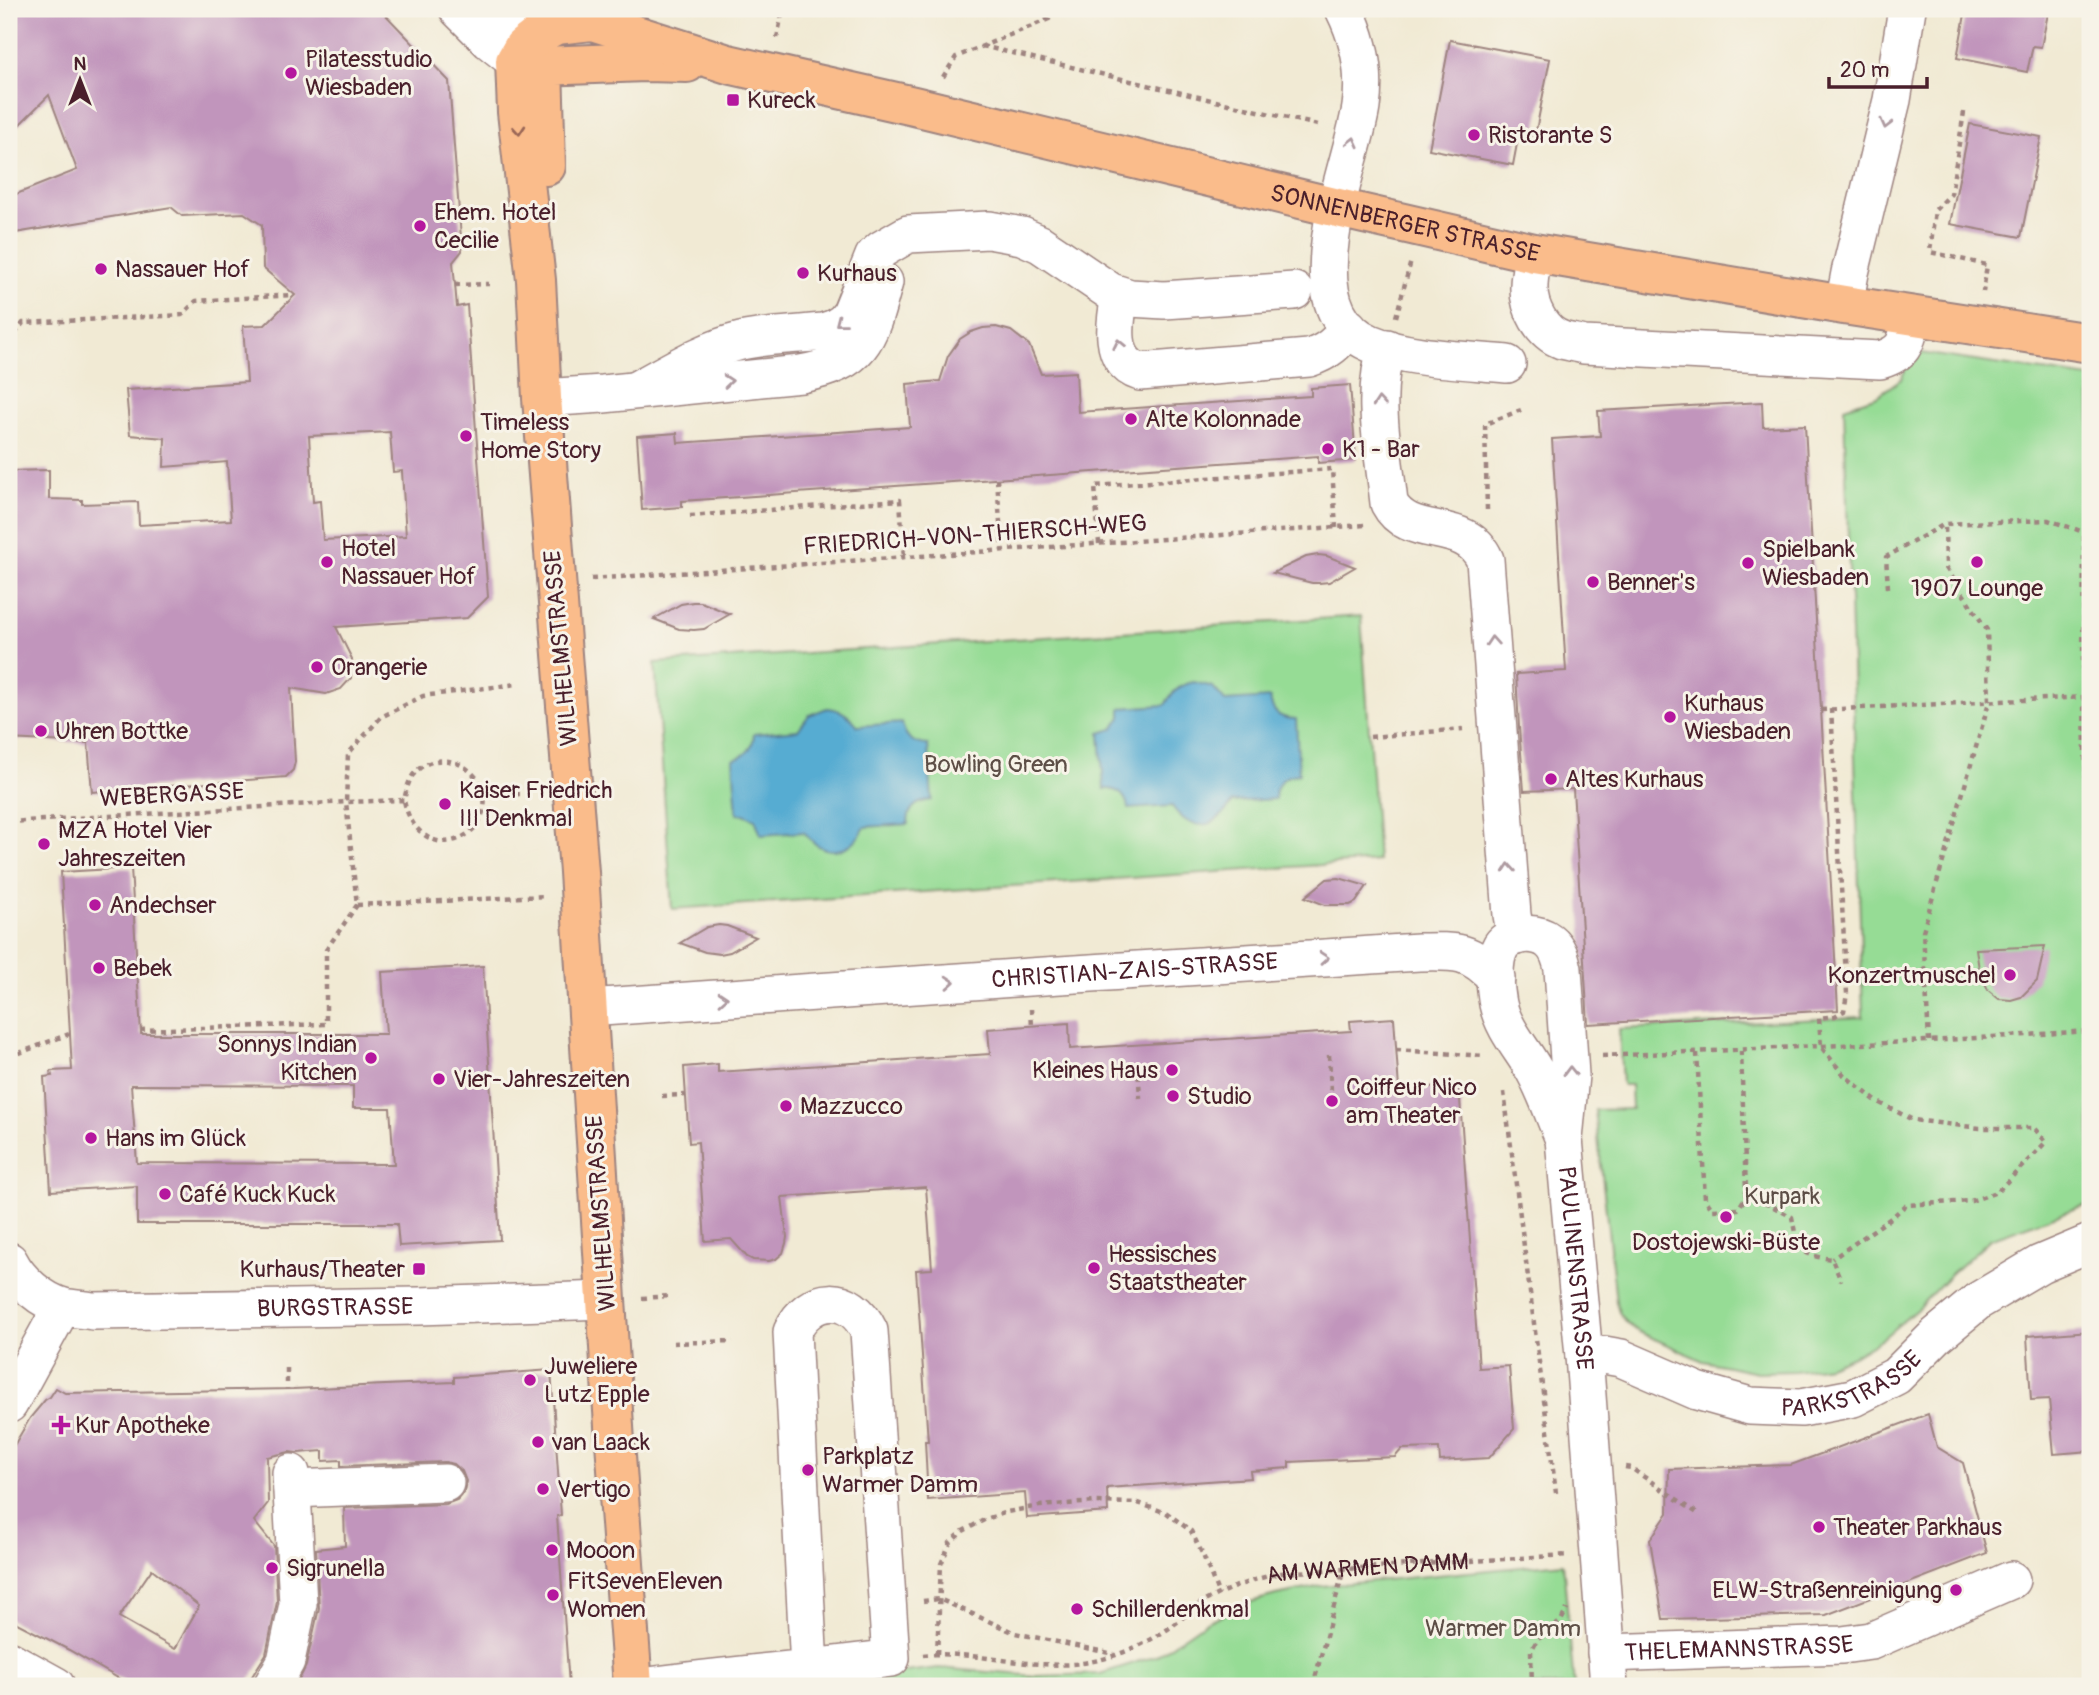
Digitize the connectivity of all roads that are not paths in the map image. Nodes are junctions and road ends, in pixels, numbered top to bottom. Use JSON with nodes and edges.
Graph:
{"nodes":[{"id":1,"x":458,"y":9,"type":"edge"},
{"id":2,"x":505,"y":9,"type":"edge"},
{"id":3,"x":1344,"y":9,"type":"edge"},
{"id":4,"x":1907,"y":9,"type":"edge"},
{"id":5,"x":535,"y":44,"type":"edge"},
{"id":6,"x":728,"y":64,"type":"junction"},
{"id":7,"x":1338,"y":208,"type":"junction"},
{"id":8,"x":1534,"y":253,"type":"junction"},
{"id":9,"x":1294,"y":291,"type":"dead end"},
{"id":10,"x":1120,"y":296,"type":"junction"},
{"id":11,"x":1844,"y":305,"type":"junction"},
{"id":12,"x":1912,"y":316,"type":"junction"},
{"id":13,"x":1349,"y":328,"type":"junction"},
{"id":14,"x":2090,"y":343,"type":"edge"},
{"id":15,"x":1387,"y":348,"type":"junction"},
{"id":16,"x":1507,"y":364,"type":"dead end"},
{"id":17,"x":542,"y":398,"type":"junction"},
{"id":18,"x":1516,"y":936,"type":"junction"},
{"id":19,"x":1496,"y":978,"type":"junction"},
{"id":20,"x":588,"y":1008,"type":"junction"},
{"id":21,"x":1564,"y":1139,"type":"junction"},
{"id":22,"x":2090,"y":1242,"type":"edge"},
{"id":23,"x":9,"y":1261,"type":"edge"},
{"id":24,"x":606,"y":1300,"type":"junction"},
{"id":25,"x":62,"y":1307,"type":"junction"},
{"id":26,"x":1584,"y":1356,"type":"junction"},
{"id":27,"x":9,"y":1404,"type":"edge"},
{"id":28,"x":445,"y":1483,"type":"dead end"},
{"id":29,"x":2011,"y":1580,"type":"dead end"},
{"id":30,"x":9,"y":1660,"type":"edge"},
{"id":31,"x":809,"y":1669,"type":"junction"},
{"id":32,"x":1608,"y":1670,"type":"edge"},
{"id":33,"x":56,"y":1686,"type":"edge"},
{"id":34,"x":272,"y":1686,"type":"edge"},
{"id":35,"x":633,"y":1686,"type":"edge"},
{"id":36,"x":649,"y":1686,"type":"edge"}],
"edges":[{"from":1,"to":5,"type":"street"},
{"from":2,"to":5,"type":"street"},
{"from":7,"to":3,"type":"street","one_way":true},
{"from":4,"to":11,"type":"street","one_way":true},
{"from":5,"to":6,"type":"main road","name":"SONNENBERGER STRASSE"},
{"from":5,"to":6,"type":"main road","name":"SONNENBERGER STRASSE"},
{"from":5,"to":17,"type":"main road","name":"WILHELMSTRASSE"},
{"from":6,"to":7,"type":"main road","name":"SONNENBERGER STRASSE"},
{"from":7,"to":8,"type":"main road","name":"SONNENBERGER STRASSE"},
{"from":7,"to":13,"type":"street"},
{"from":8,"to":11,"type":"main road","name":"SONNENBERGER STRASSE"},
{"from":8,"to":12,"type":"street"},
{"from":9,"to":10,"type":"street"},
{"from":13,"to":10,"type":"street","one_way":true},
{"from":10,"to":17,"type":"street"},
{"from":11,"to":12,"type":"main road","name":"SONNENBERGER STRASSE"},
{"from":12,"to":14,"type":"main road","name":"SONNENBERGER STRASSE"},
{"from":13,"to":15,"type":"street"},
{"from":15,"to":16,"type":"street"},
{"from":18,"to":15,"type":"street","one_way":true},
{"from":17,"to":20,"type":"main road","name":"WILHELMSTRASSE"},
{"from":18,"to":19,"type":"street"},
{"from":21,"to":18,"type":"street","name":"PAULINENSTRASSE","one_way":true},
{"from":20,"to":19,"type":"street","name":"CHRISTIAN-ZAIS-STRASSE","one_way":true},
{"from":19,"to":21,"type":"street"},
{"from":20,"to":24,"type":"main road","name":"WILHELMSTRASSE"},
{"from":21,"to":26,"type":"street","name":"PAULINENSTRASSE"},
{"from":22,"to":26,"type":"street","name":"PARKSTRASSE"},
{"from":23,"to":25,"type":"street"},
{"from":24,"to":25,"type":"street","name":"BURGSTRASSE"},
{"from":24,"to":35,"type":"main road","name":"WILHELMSTRASSE"},
{"from":25,"to":27,"type":"street"},
{"from":26,"to":32,"type":"street","name":"PAULINENSTRASSE"},
{"from":28,"to":34,"type":"street"},
{"from":29,"to":32,"type":"street","name":"THELEMANNSTRASSE"},
{"from":30,"to":33,"type":"street"},
{"from":31,"to":31,"type":"street"},
{"from":31,"to":36,"type":"street"}]}
